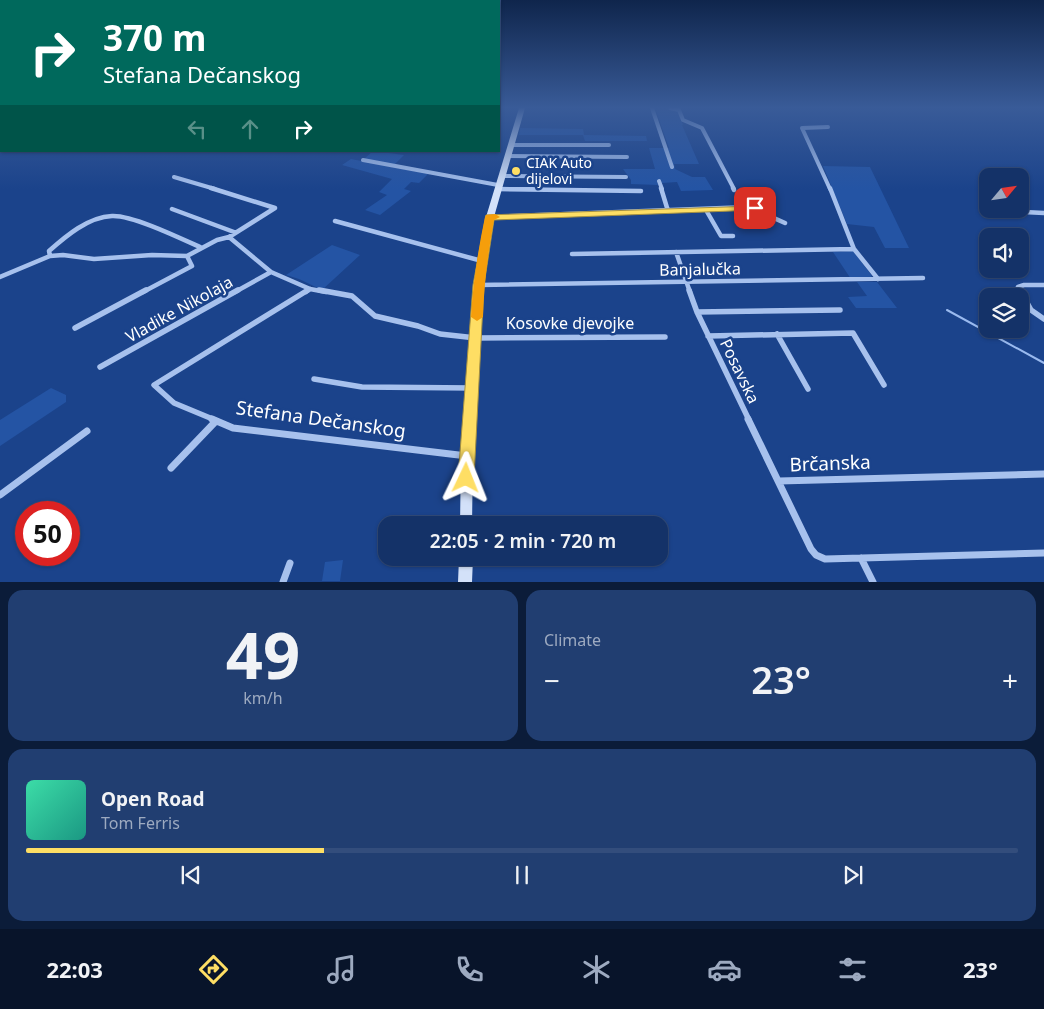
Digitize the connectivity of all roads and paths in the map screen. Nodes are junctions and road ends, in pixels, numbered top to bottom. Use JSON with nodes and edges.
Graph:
{"nodes":[{"id":1,"x":515,"y":135,"type":"edge"},
{"id":2,"x":661,"y":135,"type":"edge"},
{"id":3,"x":706,"y":135,"type":"edge"},
{"id":4,"x":806,"y":135,"type":"edge"},
{"id":5,"x":512,"y":145,"type":"junction"},
{"id":6,"x":609,"y":145,"type":"dead end"},
{"id":7,"x":508,"y":156,"type":"junction"},
{"id":8,"x":627,"y":157,"type":"dead end"},
{"id":9,"x":363,"y":160,"type":"dead end"},
{"id":10,"x":672,"y":166,"type":"dead end"},
{"id":11,"x":174,"y":177,"type":"dead end"},
{"id":12,"x":626,"y":177,"type":"dead end"},
{"id":13,"x":658,"y":181,"type":"dead end"},
{"id":14,"x":499,"y":184,"type":"junction"},
{"id":15,"x":734,"y":190,"type":"dead end"},
{"id":16,"x":641,"y":191,"type":"dead end"},
{"id":17,"x":172,"y":209,"type":"dead end"},
{"id":18,"x":706,"y":210,"type":"junction"},
{"id":19,"x":668,"y":211,"type":"junction"},
{"id":20,"x":1029,"y":212,"type":"edge"},
{"id":21,"x":1044,"y":213,"type":"edge"},
{"id":22,"x":490,"y":217,"type":"junction"},
{"id":23,"x":335,"y":221,"type":"dead end"},
{"id":24,"x":785,"y":223,"type":"dead end"},
{"id":25,"x":234,"y":232,"type":"junction"},
{"id":26,"x":733,"y":236,"type":"dead end"},
{"id":27,"x":229,"y":237,"type":"junction"},
{"id":28,"x":202,"y":248,"type":"junction"},
{"id":29,"x":854,"y":249,"type":"junction"},
{"id":30,"x":676,"y":252,"type":"junction"},
{"id":31,"x":572,"y":254,"type":"dead end"},
{"id":32,"x":50,"y":256,"type":"junction"},
{"id":33,"x":187,"y":256,"type":"junction"},
{"id":34,"x":482,"y":261,"type":"junction"},
{"id":35,"x":271,"y":272,"type":"junction"},
{"id":36,"x":0,"y":277,"type":"edge"},
{"id":37,"x":923,"y":278,"type":"dead end"},
{"id":38,"x":878,"y":279,"type":"junction"},
{"id":39,"x":686,"y":282,"type":"junction"},
{"id":40,"x":479,"y":285,"type":"junction"},
{"id":41,"x":1044,"y":285,"type":"edge"},
{"id":42,"x":310,"y":289,"type":"junction"},
{"id":43,"x":840,"y":310,"type":"dead end"},
{"id":44,"x":697,"y":312,"type":"junction"},
{"id":45,"x":1044,"y":319,"type":"edge"},
{"id":46,"x":75,"y":328,"type":"dead end"},
{"id":47,"x":777,"y":334,"type":"junction"},
{"id":48,"x":708,"y":336,"type":"junction"},
{"id":49,"x":665,"y":337,"type":"dead end"},
{"id":50,"x":476,"y":338,"type":"junction"},
{"id":51,"x":100,"y":368,"type":"dead end"},
{"id":52,"x":314,"y":379,"type":"dead end"},
{"id":53,"x":884,"y":385,"type":"dead end"},
{"id":54,"x":472,"y":388,"type":"junction"},
{"id":55,"x":808,"y":389,"type":"dead end"},
{"id":56,"x":216,"y":421,"type":"junction"},
{"id":57,"x":87,"y":431,"type":"dead end"},
{"id":58,"x":467,"y":456,"type":"junction"},
{"id":59,"x":171,"y":468,"type":"dead end"},
{"id":60,"x":1044,"y":474,"type":"edge"},
{"id":61,"x":779,"y":481,"type":"junction"},
{"id":62,"x":0,"y":495,"type":"edge"},
{"id":63,"x":466,"y":516,"type":"edge"},
{"id":64,"x":1044,"y":553,"type":"edge"},
{"id":65,"x":861,"y":558,"type":"junction"},
{"id":66,"x":290,"y":563,"type":"dead end"},
{"id":67,"x":466,"y":566,"type":"edge"},
{"id":68,"x":283,"y":582,"type":"edge"},
{"id":69,"x":465,"y":582,"type":"edge"},
{"id":70,"x":872,"y":582,"type":"edge"}],
"edges":[{"from":1,"to":5,"type":"main road"},
{"from":2,"to":10,"type":"street"},
{"from":3,"to":15,"type":"street"},
{"from":4,"to":29,"type":"street"},
{"from":5,"to":6,"type":"street"},
{"from":5,"to":7,"type":"main road"},
{"from":7,"to":8,"type":"street"},
{"from":7,"to":14,"type":"main road"},
{"from":9,"to":14,"type":"street"},
{"from":11,"to":25,"type":"street"},
{"from":12,"to":14,"type":"street"},
{"from":13,"to":19,"type":"street"},
{"from":14,"to":16,"type":"street"},
{"from":14,"to":22,"type":"main road"},
{"from":17,"to":25,"type":"street"},
{"from":18,"to":19,"type":"street"},
{"from":18,"to":24,"type":"street"},
{"from":18,"to":26,"type":"street"},
{"from":19,"to":22,"type":"street"},
{"from":20,"to":21,"type":"street"},
{"from":22,"to":34,"type":"main road"},
{"from":23,"to":34,"type":"street"},
{"from":25,"to":27,"type":"street"},
{"from":27,"to":28,"type":"street"},
{"from":27,"to":35,"type":"street"},
{"from":28,"to":32,"type":"street"},
{"from":28,"to":33,"type":"street"},
{"from":29,"to":30,"type":"street"},
{"from":29,"to":38,"type":"street"},
{"from":30,"to":31,"type":"street"},
{"from":30,"to":39,"type":"street"},
{"from":32,"to":33,"type":"street"},
{"from":32,"to":36,"type":"street"},
{"from":33,"to":46,"type":"street","name":"Vladike Nikolaja"},
{"from":34,"to":40,"type":"main road"},
{"from":35,"to":42,"type":"street"},
{"from":35,"to":51,"type":"street","name":"Vladike Nikolaja"},
{"from":37,"to":38,"type":"street","name":"Banjalučka"},
{"from":38,"to":39,"type":"street","name":"Banjalučka"},
{"from":39,"to":40,"type":"street","name":"Banjalučka"},
{"from":39,"to":44,"type":"street"},
{"from":40,"to":50,"type":"main road"},
{"from":41,"to":45,"type":"street"},
{"from":42,"to":50,"type":"street"},
{"from":42,"to":56,"type":"street","name":"Stefana Dečanskog"},
{"from":43,"to":44,"type":"street"},
{"from":44,"to":48,"type":"street"},
{"from":47,"to":48,"type":"street","name":"Posavska"},
{"from":47,"to":53,"type":"street","name":"Posavska"},
{"from":47,"to":55,"type":"street"},
{"from":48,"to":61,"type":"street","name":"Posavska"},
{"from":49,"to":50,"type":"street","name":"Kosovke djevojke"},
{"from":50,"to":54,"type":"main road"},
{"from":52,"to":54,"type":"street"},
{"from":54,"to":58,"type":"main road"},
{"from":56,"to":58,"type":"street","name":"Stefana Dečanskog"},
{"from":56,"to":59,"type":"street"},
{"from":57,"to":62,"type":"street"},
{"from":58,"to":63,"type":"main road"},
{"from":60,"to":61,"type":"street","name":"Brčanska"},
{"from":61,"to":65,"type":"street","name":"Brčanska"},
{"from":64,"to":65,"type":"street","name":"Brčanska"},
{"from":65,"to":70,"type":"street"},
{"from":66,"to":68,"type":"street"},
{"from":67,"to":69,"type":"main road"}]}
